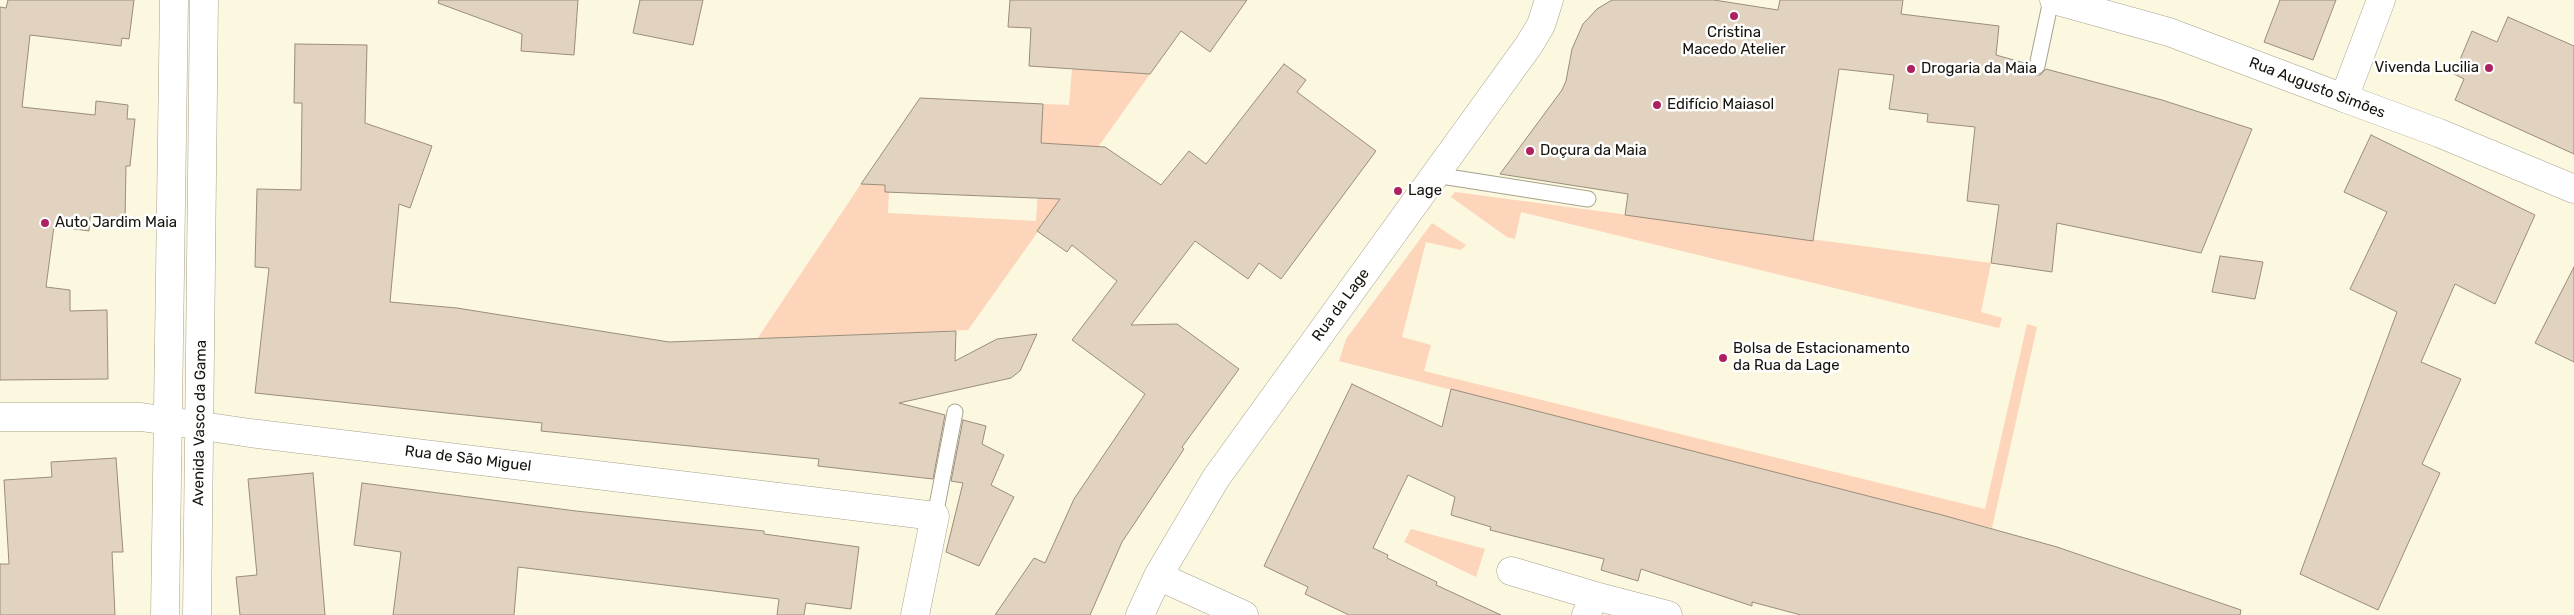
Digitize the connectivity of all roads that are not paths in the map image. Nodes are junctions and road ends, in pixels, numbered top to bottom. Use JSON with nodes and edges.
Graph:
{"nodes":[{"id":1,"x":174,"y":0,"type":"edge"},
{"id":2,"x":204,"y":0,"type":"edge"},
{"id":3,"x":1549,"y":0,"type":"edge"},
{"id":4,"x":2052,"y":0,"type":"edge"},
{"id":5,"x":2381,"y":0,"type":"edge"},
{"id":6,"x":2037,"y":66,"type":"dead end"},
{"id":7,"x":2344,"y":98,"type":"junction"},
{"id":8,"x":1435,"y":175,"type":"junction"},
{"id":9,"x":2574,"y":189,"type":"edge"},
{"id":10,"x":1588,"y":199,"type":"dead end"},
{"id":11,"x":202,"y":231,"type":"junction"},
{"id":12,"x":171,"y":232,"type":"junction"},
{"id":13,"x":955,"y":412,"type":"dead end"},
{"id":14,"x":0,"y":417,"type":"edge"},
{"id":15,"x":168,"y":421,"type":"junction"},
{"id":16,"x":200,"y":425,"type":"junction"},
{"id":17,"x":935,"y":516,"type":"junction"},
{"id":18,"x":1510,"y":571,"type":"dead end"},
{"id":19,"x":1158,"y":576,"type":"junction"},
{"id":20,"x":1591,"y":605,"type":"edge"},
{"id":21,"x":165,"y":615,"type":"edge"},
{"id":22,"x":197,"y":615,"type":"edge"},
{"id":23,"x":915,"y":615,"type":"edge"},
{"id":24,"x":1140,"y":615,"type":"edge"},
{"id":25,"x":1244,"y":615,"type":"edge"},
{"id":26,"x":1668,"y":615,"type":"edge"}],
"edges":[{"from":1,"to":12,"type":"street"},
{"from":2,"to":11,"type":"street","name":"Avenida Vasco da Gama"},
{"from":3,"to":8,"type":"street","name":"Rua da Lage"},
{"from":4,"to":6,"type":"lane"},
{"from":4,"to":7,"type":"street","name":"Rua Augusto Simões"},
{"from":5,"to":7,"type":"street"},
{"from":7,"to":9,"type":"street","name":"Rua Augusto Simões"},
{"from":8,"to":10,"type":"lane"},
{"from":8,"to":19,"type":"street","name":"Rua da Lage"},
{"from":11,"to":12,"type":"street"},
{"from":11,"to":16,"type":"street","name":"Avenida Vasco da Gama"},
{"from":12,"to":15,"type":"street"},
{"from":13,"to":17,"type":"lane"},
{"from":14,"to":15,"type":"street","name":"Rua de São Miguel"},
{"from":15,"to":16,"type":"street","name":"Rua de São Miguel"},
{"from":15,"to":21,"type":"street"},
{"from":16,"to":17,"type":"street","name":"Rua de São Miguel"},
{"from":16,"to":22,"type":"street","name":"Avenida Vasco da Gama"},
{"from":17,"to":23,"type":"street"},
{"from":18,"to":20,"type":"street"},
{"from":19,"to":24,"type":"street","name":"Rua da Lage"},
{"from":19,"to":25,"type":"street"},
{"from":20,"to":26,"type":"street"}]}
